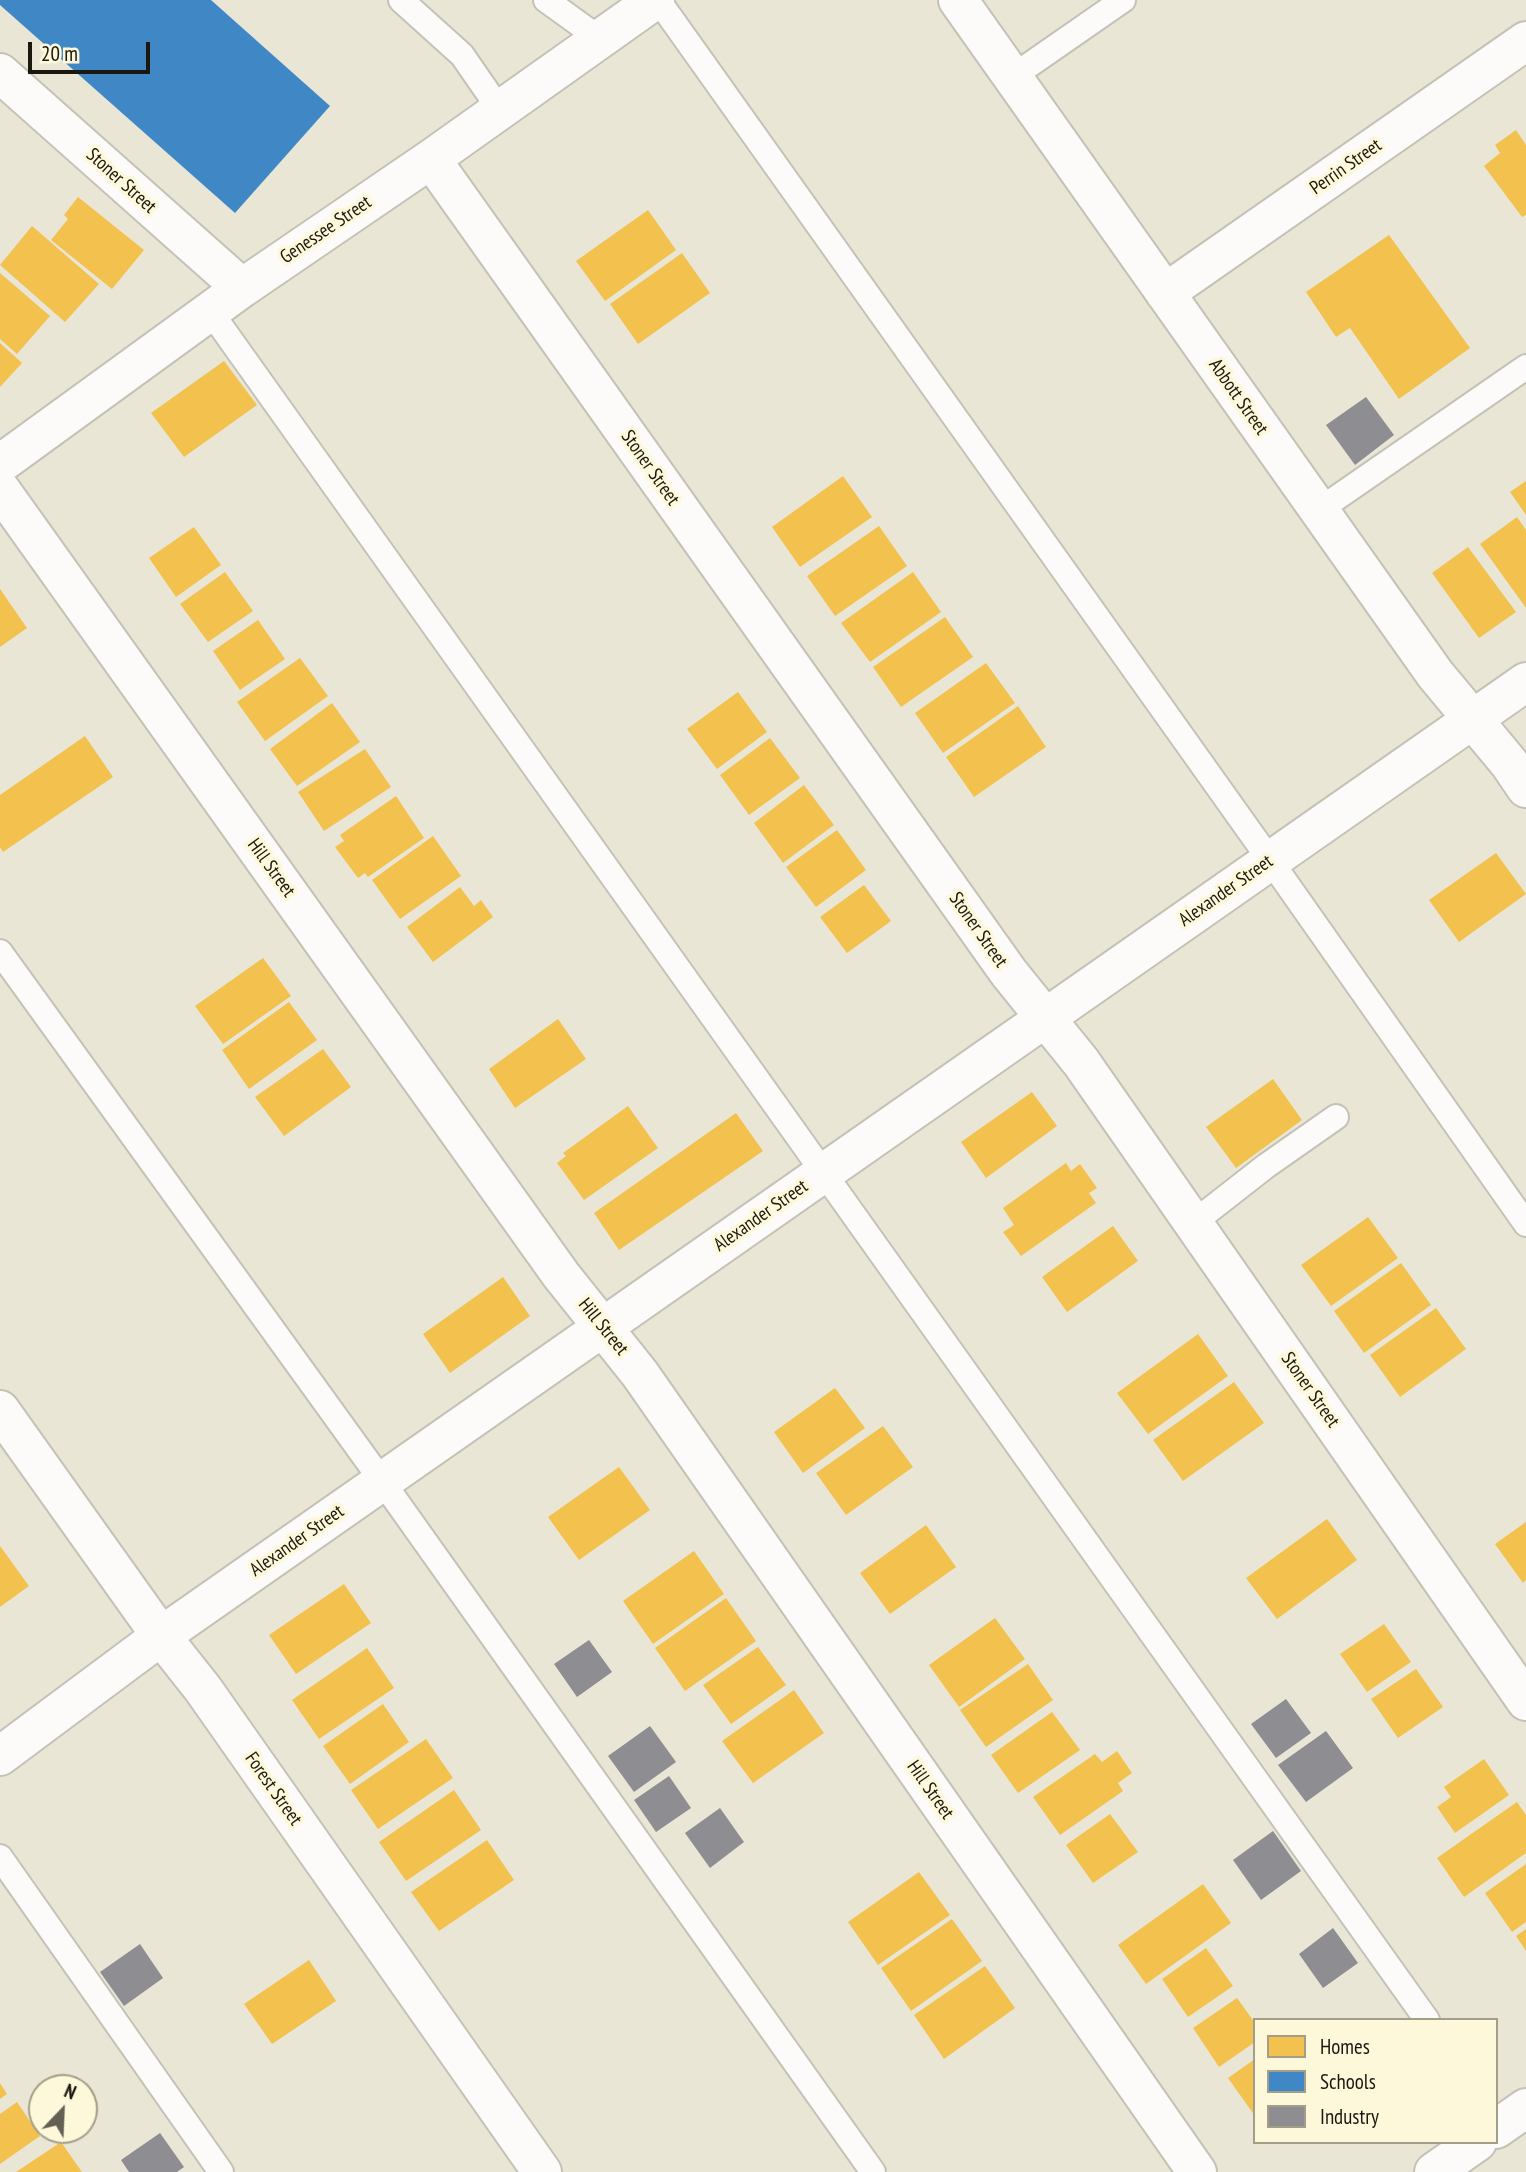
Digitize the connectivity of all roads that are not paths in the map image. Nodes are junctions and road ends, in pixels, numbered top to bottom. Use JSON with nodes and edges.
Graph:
{"nodes":[{"id":1,"x":401,"y":0,"type":"edge"},
{"id":2,"x":546,"y":0,"type":"edge"},
{"id":3,"x":657,"y":0,"type":"edge"},
{"id":4,"x":958,"y":0,"type":"edge"},
{"id":5,"x":1123,"y":0,"type":"edge"},
{"id":6,"x":600,"y":39,"type":"junction"},
{"id":7,"x":1526,"y":41,"type":"edge"},
{"id":8,"x":0,"y":73,"type":"edge"},
{"id":9,"x":1012,"y":77,"type":"junction"},
{"id":10,"x":500,"y":110,"type":"junction"},
{"id":11,"x":431,"y":159,"type":"junction"},
{"id":12,"x":242,"y":288,"type":"junction"},
{"id":13,"x":1165,"y":293,"type":"junction"},
{"id":14,"x":210,"y":311,"type":"junction"},
{"id":15,"x":1526,"y":367,"type":"edge"},
{"id":16,"x":0,"y":464,"type":"edge"},
{"id":17,"x":0,"y":489,"type":"edge"},
{"id":18,"x":1319,"y":510,"type":"junction"},
{"id":19,"x":1526,"y":681,"type":"edge"},
{"id":20,"x":1472,"y":719,"type":"junction"},
{"id":21,"x":1526,"y":788,"type":"edge"},
{"id":22,"x":1270,"y":860,"type":"junction"},
{"id":23,"x":0,"y":952,"type":"edge"},
{"id":24,"x":1044,"y":1017,"type":"junction"},
{"id":25,"x":1336,"y":1117,"type":"dead end"},
{"id":26,"x":823,"y":1172,"type":"junction"},
{"id":27,"x":1193,"y":1223,"type":"junction"},
{"id":28,"x":1526,"y":1224,"type":"edge"},
{"id":29,"x":603,"y":1326,"type":"junction"},
{"id":30,"x":0,"y":1410,"type":"edge"},
{"id":31,"x":382,"y":1481,"type":"junction"},
{"id":32,"x":161,"y":1636,"type":"junction"},
{"id":33,"x":1526,"y":1701,"type":"edge"},
{"id":34,"x":0,"y":1756,"type":"edge"},
{"id":35,"x":0,"y":1857,"type":"edge"},
{"id":36,"x":1426,"y":2018,"type":"edge"},
{"id":37,"x":1472,"y":2144,"type":"edge"},
{"id":38,"x":221,"y":2172,"type":"edge"},
{"id":39,"x":542,"y":2172,"type":"edge"},
{"id":40,"x":873,"y":2172,"type":"edge"},
{"id":41,"x":1197,"y":2172,"type":"edge"},
{"id":42,"x":1434,"y":2172,"type":"edge"}],
"edges":[{"from":1,"to":10,"type":"lane"},
{"from":2,"to":6,"type":"lane"},
{"from":3,"to":6,"type":"street","name":"Genessee Street"},
{"from":3,"to":22,"type":"lane"},
{"from":4,"to":9,"type":"street","name":"Abbott Street"},
{"from":5,"to":9,"type":"lane"},
{"from":6,"to":10,"type":"street","name":"Genessee Street"},
{"from":7,"to":13,"type":"street","name":"Perrin Street"},
{"from":8,"to":12,"type":"street","name":"Stoner Street"},
{"from":9,"to":13,"type":"street","name":"Abbott Street"},
{"from":10,"to":11,"type":"street","name":"Genessee Street"},
{"from":11,"to":12,"type":"street","name":"Genessee Street"},
{"from":11,"to":24,"type":"street","name":"Stoner Street"},
{"from":12,"to":14,"type":"street","name":"Genessee Street"},
{"from":13,"to":18,"type":"street","name":"Abbott Street"},
{"from":14,"to":16,"type":"street","name":"Genessee Street"},
{"from":14,"to":26,"type":"lane"},
{"from":15,"to":18,"type":"lane"},
{"from":17,"to":29,"type":"street","name":"Hill Street"},
{"from":18,"to":20,"type":"street","name":"Abbott Street"},
{"from":19,"to":20,"type":"street","name":"Alexander Street"},
{"from":20,"to":21,"type":"street","name":"Abbott Street"},
{"from":20,"to":22,"type":"street","name":"Alexander Street"},
{"from":22,"to":24,"type":"street","name":"Alexander Street"},
{"from":22,"to":28,"type":"lane"},
{"from":23,"to":31,"type":"lane"},
{"from":24,"to":26,"type":"street","name":"Alexander Street"},
{"from":24,"to":27,"type":"street","name":"Stoner Street"},
{"from":25,"to":27,"type":"lane"},
{"from":26,"to":29,"type":"street","name":"Alexander Street"},
{"from":26,"to":36,"type":"lane"},
{"from":27,"to":33,"type":"street","name":"Stoner Street"},
{"from":29,"to":31,"type":"street","name":"Alexander Street"},
{"from":29,"to":41,"type":"street","name":"Hill Street"},
{"from":30,"to":32,"type":"street","name":"Forest Street"},
{"from":31,"to":32,"type":"street","name":"Alexander Street"},
{"from":31,"to":40,"type":"lane"},
{"from":32,"to":34,"type":"street","name":"Alexander Street"},
{"from":32,"to":39,"type":"street","name":"Forest Street"},
{"from":35,"to":38,"type":"lane"},
{"from":37,"to":42,"type":"street"}]}
